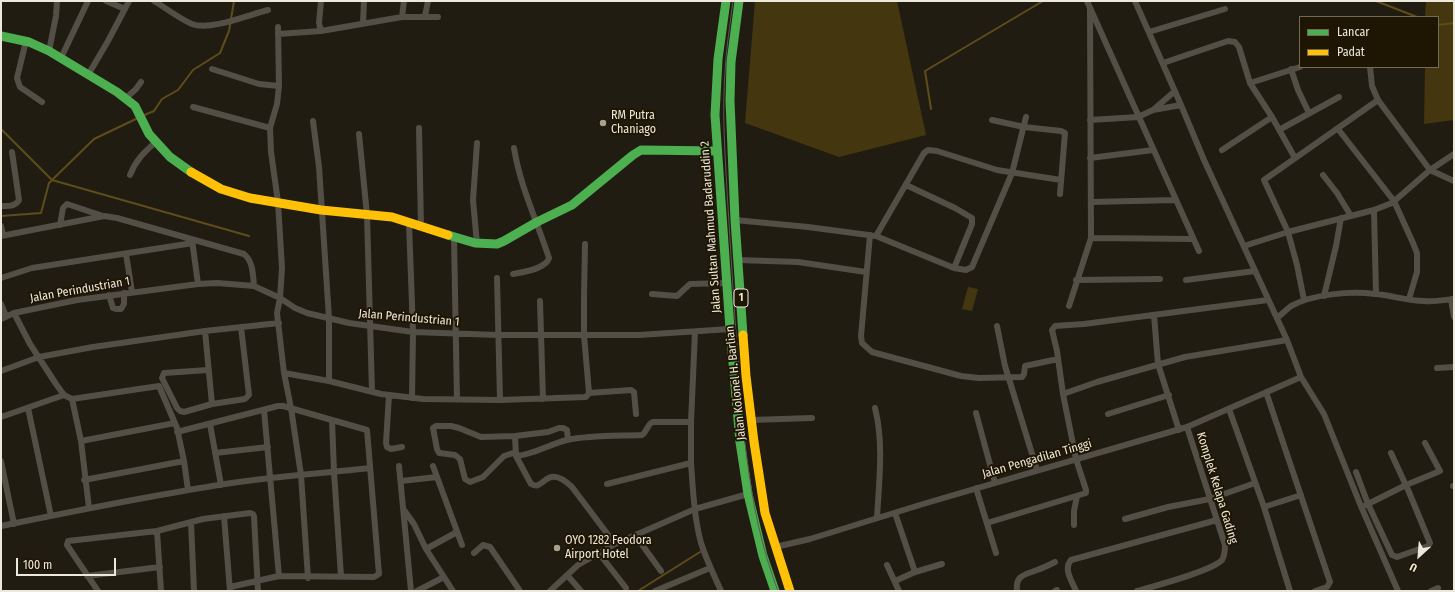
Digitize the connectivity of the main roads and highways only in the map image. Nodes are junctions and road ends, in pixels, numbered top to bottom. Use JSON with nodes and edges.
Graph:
{"nodes":[{"id":1,"x":726,"y":1,"type":"edge"},
{"id":2,"x":739,"y":1,"type":"edge"},
{"id":3,"x":1,"y":36,"type":"edge"},
{"id":4,"x":716,"y":123,"type":"junction"},
{"id":5,"x":731,"y":123,"type":"junction"},
{"id":6,"x":717,"y":151,"type":"junction"},
{"id":7,"x":775,"y":591,"type":"edge"},
{"id":8,"x":790,"y":591,"type":"edge"}],
"edges":[{"from":1,"to":4,"type":"main road","name":"Jalan Sultan Mahmud Badaruddin 2","number":"1"},
{"from":2,"to":5,"type":"main road","name":"Jalan Kolonel H. Barlian","number":"1"},
{"from":3,"to":6,"type":"main road"},
{"from":4,"to":5,"type":"main road"},
{"from":4,"to":6,"type":"main road","name":"Jalan Sultan Mahmud Badaruddin 2","number":"1"},
{"from":5,"to":8,"type":"main road","name":"Jalan Kolonel H. Barlian","number":"1"},
{"from":6,"to":7,"type":"main road","name":"Jalan Sultan Mahmud Badaruddin 2","number":"1"}]}
